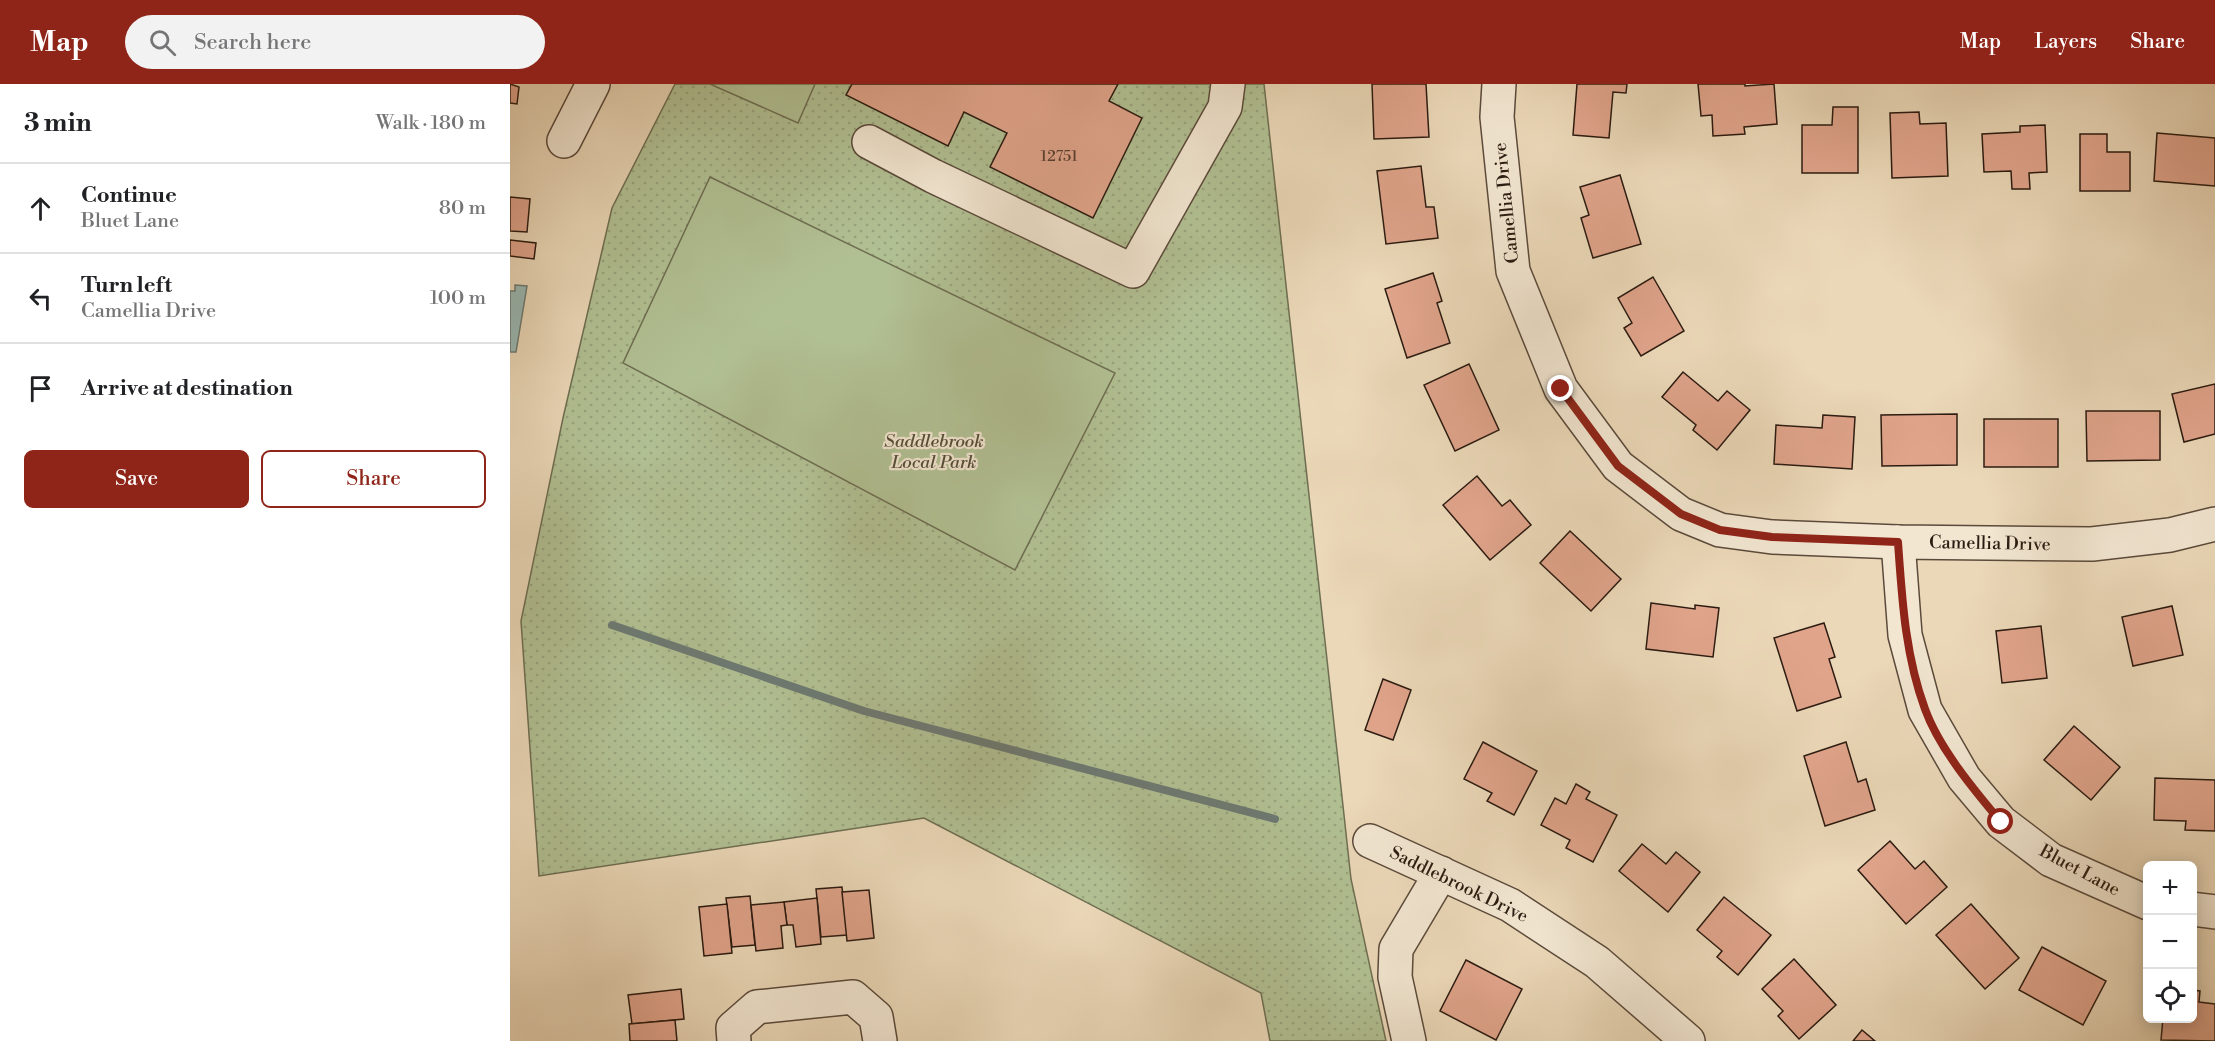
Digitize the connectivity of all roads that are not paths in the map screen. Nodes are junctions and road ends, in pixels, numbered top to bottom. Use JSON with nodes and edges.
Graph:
{"nodes":[{"id":1,"x":593,"y":84,"type":"edge"},
{"id":2,"x":1228,"y":84,"type":"edge"},
{"id":3,"x":1499,"y":84,"type":"edge"},
{"id":4,"x":564,"y":141,"type":"dead end"},
{"id":5,"x":869,"y":142,"type":"dead end"},
{"id":6,"x":2215,"y":524,"type":"edge"},
{"id":7,"x":1898,"y":542,"type":"junction"},
{"id":8,"x":1370,"y":841,"type":"dead end"},
{"id":9,"x":1441,"y":873,"type":"junction"},
{"id":10,"x":2143,"y":901,"type":"edge"},
{"id":11,"x":2197,"y":910,"type":"edge"},
{"id":12,"x":2215,"y":912,"type":"edge"},
{"id":13,"x":734,"y":1041,"type":"edge"},
{"id":14,"x":880,"y":1041,"type":"edge"},
{"id":15,"x":1409,"y":1041,"type":"edge"},
{"id":16,"x":1688,"y":1041,"type":"edge"}],
"edges":[{"from":1,"to":4,"type":"street"},
{"from":2,"to":5,"type":"street"},
{"from":3,"to":7,"type":"street","name":"Camellia Drive"},
{"from":6,"to":7,"type":"street","name":"Camellia Drive"},
{"from":7,"to":10,"type":"street","name":"Bluet Lane"},
{"from":8,"to":9,"type":"street","name":"Saddlebrook Drive"},
{"from":9,"to":15,"type":"street"},
{"from":9,"to":16,"type":"street","name":"Saddlebrook Drive"},
{"from":11,"to":12,"type":"street"},
{"from":13,"to":14,"type":"street"}]}
